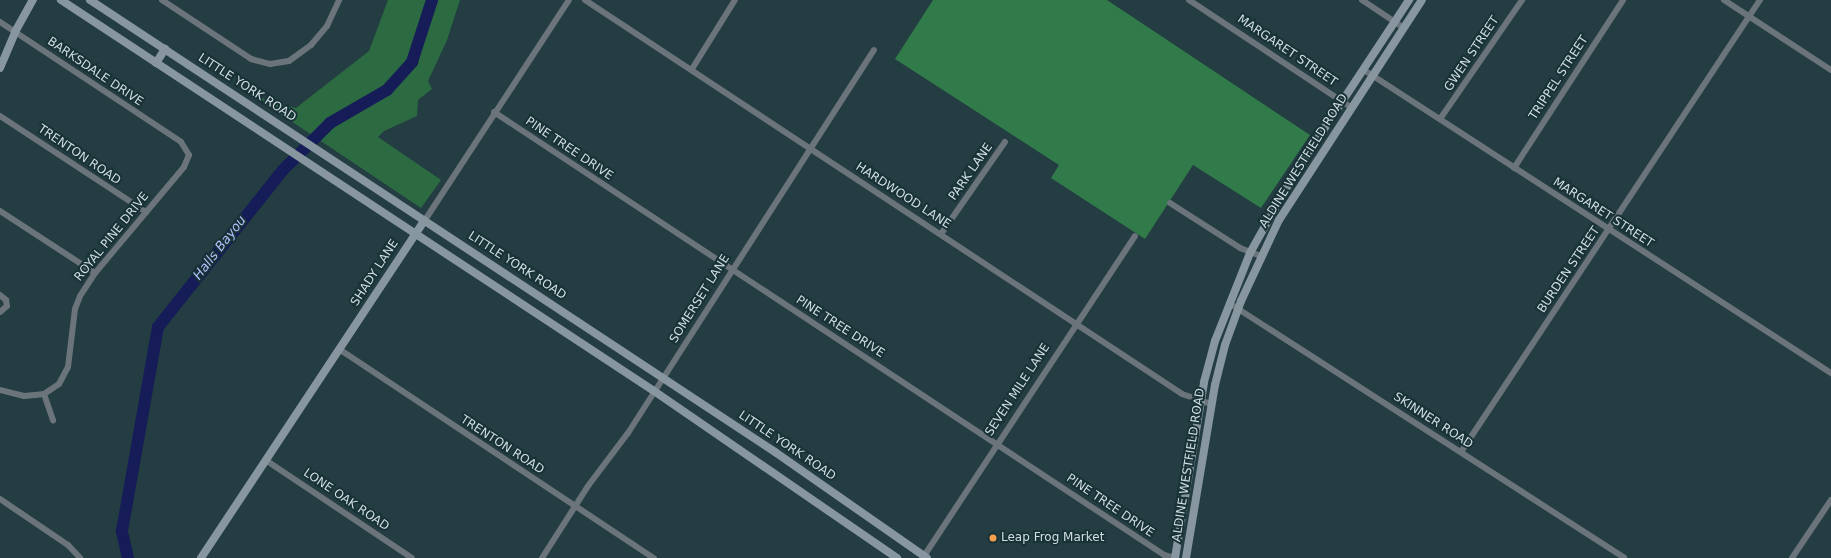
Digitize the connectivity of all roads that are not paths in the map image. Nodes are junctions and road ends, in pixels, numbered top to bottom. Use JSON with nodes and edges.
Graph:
{"nodes":[{"id":1,"x":33,"y":0,"type":"edge"},
{"id":2,"x":61,"y":0,"type":"edge"},
{"id":3,"x":90,"y":0,"type":"edge"},
{"id":4,"x":162,"y":0,"type":"edge"},
{"id":5,"x":339,"y":0,"type":"edge"},
{"id":6,"x":569,"y":0,"type":"edge"},
{"id":7,"x":585,"y":0,"type":"edge"},
{"id":8,"x":735,"y":0,"type":"edge"},
{"id":9,"x":1189,"y":0,"type":"edge"},
{"id":10,"x":1362,"y":0,"type":"edge"},
{"id":11,"x":1409,"y":0,"type":"edge"},
{"id":12,"x":1422,"y":0,"type":"edge"},
{"id":13,"x":1522,"y":0,"type":"edge"},
{"id":14,"x":1623,"y":0,"type":"edge"},
{"id":15,"x":1724,"y":0,"type":"edge"},
{"id":16,"x":1760,"y":0,"type":"edge"},
{"id":17,"x":1749,"y":16,"type":"junction"},
{"id":18,"x":0,"y":22,"type":"edge"},
{"id":19,"x":1395,"y":22,"type":"junction"},
{"id":20,"x":1404,"y":28,"type":"junction"},
{"id":21,"x":15,"y":32,"type":"junction"},
{"id":22,"x":165,"y":49,"type":"junction"},
{"id":23,"x":874,"y":50,"type":"dead end"},
{"id":24,"x":156,"y":63,"type":"junction"},
{"id":25,"x":0,"y":68,"type":"edge"},
{"id":26,"x":692,"y":69,"type":"junction"},
{"id":27,"x":1364,"y":70,"type":"junction"},
{"id":28,"x":1831,"y":70,"type":"edge"},
{"id":29,"x":1373,"y":76,"type":"junction"},
{"id":30,"x":1343,"y":102,"type":"junction"},
{"id":31,"x":1352,"y":108,"type":"junction"},
{"id":32,"x":494,"y":112,"type":"junction"},
{"id":33,"x":0,"y":116,"type":"edge"},
{"id":34,"x":1440,"y":120,"type":"junction"},
{"id":35,"x":178,"y":140,"type":"joint"},
{"id":36,"x":1005,"y":142,"type":"dead end"},
{"id":37,"x":811,"y":148,"type":"junction"},
{"id":38,"x":1514,"y":168,"type":"junction"},
{"id":39,"x":1293,"y":176,"type":"junction"},
{"id":40,"x":1302,"y":183,"type":"junction"},
{"id":41,"x":1170,"y":203,"type":"dead end"},
{"id":42,"x":0,"y":211,"type":"edge"},
{"id":43,"x":146,"y":212,"type":"junction"},
{"id":44,"x":425,"y":220,"type":"junction"},
{"id":45,"x":1609,"y":230,"type":"junction"},
{"id":46,"x":941,"y":234,"type":"junction"},
{"id":47,"x":415,"y":235,"type":"junction"},
{"id":48,"x":1135,"y":236,"type":"dead end"},
{"id":49,"x":1250,"y":253,"type":"junction"},
{"id":50,"x":1261,"y":256,"type":"junction"},
{"id":51,"x":731,"y":269,"type":"junction"},
{"id":52,"x":95,"y":273,"type":"junction"},
{"id":53,"x":1241,"y":274,"type":"junction"},
{"id":54,"x":1251,"y":278,"type":"junction"},
{"id":55,"x":0,"y":295,"type":"edge"},
{"id":56,"x":1229,"y":303,"type":"junction"},
{"id":57,"x":1239,"y":309,"type":"junction"},
{"id":58,"x":0,"y":312,"type":"edge"},
{"id":59,"x":1076,"y":323,"type":"junction"},
{"id":60,"x":340,"y":349,"type":"junction"},
{"id":61,"x":1831,"y":373,"type":"edge"},
{"id":62,"x":663,"y":377,"type":"junction"},
{"id":63,"x":0,"y":390,"type":"edge"},
{"id":64,"x":654,"y":391,"type":"junction"},
{"id":65,"x":44,"y":394,"type":"junction"},
{"id":66,"x":1201,"y":402,"type":"junction"},
{"id":67,"x":1211,"y":404,"type":"junction"},
{"id":68,"x":53,"y":420,"type":"dead end"},
{"id":69,"x":997,"y":444,"type":"junction"},
{"id":70,"x":1461,"y":452,"type":"junction"},
{"id":71,"x":267,"y":461,"type":"junction"},
{"id":72,"x":0,"y":499,"type":"edge"},
{"id":73,"x":1831,"y":500,"type":"edge"},
{"id":74,"x":575,"y":506,"type":"junction"},
{"id":75,"x":924,"y":557,"type":"edge"},
{"id":76,"x":80,"y":558,"type":"edge"},
{"id":77,"x":201,"y":558,"type":"edge"},
{"id":78,"x":412,"y":558,"type":"edge"},
{"id":79,"x":542,"y":558,"type":"edge"},
{"id":80,"x":654,"y":558,"type":"edge"},
{"id":81,"x":897,"y":558,"type":"edge"},
{"id":82,"x":1175,"y":558,"type":"edge"},
{"id":83,"x":1186,"y":558,"type":"edge"},
{"id":84,"x":1624,"y":558,"type":"edge"},
{"id":85,"x":1792,"y":558,"type":"edge"}],
"edges":[{"from":1,"to":21,"type":"main road"},
{"from":2,"to":24,"type":"main road"},
{"from":3,"to":22,"type":"main road","name":"LITTLE YORK ROAD"},
{"from":4,"to":5,"type":"street"},
{"from":6,"to":32,"type":"street","name":"SHADY LANE"},
{"from":7,"to":26,"type":"street","name":"HARDWOOD LANE"},
{"from":8,"to":26,"type":"street"},
{"from":9,"to":30,"type":"street","name":"MARGARET STREET"},
{"from":10,"to":19,"type":"street"},
{"from":11,"to":19,"type":"main road","name":"ALDINE WESTFIELD ROAD"},
{"from":12,"to":20,"type":"main road","name":"ALDINE WESTFIELD ROAD"},
{"from":13,"to":34,"type":"street","name":"GWEN STREET"},
{"from":14,"to":38,"type":"street","name":"TRIPPEL STREET"},
{"from":15,"to":17,"type":"street"},
{"from":16,"to":17,"type":"street","name":"BURDEN STREET"},
{"from":17,"to":28,"type":"street"},
{"from":17,"to":45,"type":"street","name":"BURDEN STREET"},
{"from":18,"to":21,"type":"street","name":"BARKSDALE DRIVE"},
{"from":19,"to":20,"type":"street"},
{"from":19,"to":27,"type":"main road","name":"ALDINE WESTFIELD ROAD"},
{"from":20,"to":29,"type":"main road","name":"ALDINE WESTFIELD ROAD"},
{"from":21,"to":25,"type":"main road"},
{"from":21,"to":35,"type":"street","name":"BARKSDALE DRIVE"},
{"from":22,"to":24,"type":"main road"},
{"from":22,"to":44,"type":"main road","name":"LITTLE YORK ROAD"},
{"from":23,"to":37,"type":"street","name":"SOMERSET LANE"},
{"from":24,"to":47,"type":"main road"},
{"from":26,"to":37,"type":"street","name":"HARDWOOD LANE"},
{"from":27,"to":29,"type":"street","name":"MARGARET STREET"},
{"from":27,"to":30,"type":"main road","name":"ALDINE WESTFIELD ROAD"},
{"from":29,"to":31,"type":"main road","name":"ALDINE WESTFIELD ROAD"},
{"from":29,"to":34,"type":"street","name":"MARGARET STREET"},
{"from":30,"to":31,"type":"street","name":"MARGARET STREET"},
{"from":30,"to":39,"type":"main road","name":"ALDINE WESTFIELD ROAD"},
{"from":31,"to":40,"type":"main road","name":"ALDINE WESTFIELD ROAD"},
{"from":32,"to":44,"type":"street","name":"SHADY LANE"},
{"from":32,"to":51,"type":"street","name":"PINE TREE DRIVE"},
{"from":33,"to":43,"type":"street","name":"TRENTON ROAD"},
{"from":34,"to":38,"type":"street","name":"MARGARET STREET"},
{"from":35,"to":43,"type":"street","name":"ROYAL PINE DRIVE"},
{"from":36,"to":46,"type":"street","name":"PARK LANE"},
{"from":37,"to":46,"type":"street","name":"HARDWOOD LANE"},
{"from":37,"to":51,"type":"street","name":"SOMERSET LANE"},
{"from":38,"to":45,"type":"street","name":"MARGARET STREET"},
{"from":39,"to":40,"type":"main road"},
{"from":39,"to":49,"type":"main road","name":"ALDINE WESTFIELD ROAD"},
{"from":40,"to":50,"type":"main road","name":"ALDINE WESTFIELD ROAD"},
{"from":41,"to":49,"type":"street"},
{"from":42,"to":52,"type":"street"},
{"from":43,"to":52,"type":"street","name":"ROYAL PINE DRIVE"},
{"from":44,"to":47,"type":"main road","name":"SHADY LANE"},
{"from":44,"to":62,"type":"main road","name":"LITTLE YORK ROAD"},
{"from":45,"to":61,"type":"street","name":"MARGARET STREET"},
{"from":45,"to":70,"type":"street","name":"BURDEN STREET"},
{"from":46,"to":59,"type":"street","name":"HARDWOOD LANE"},
{"from":47,"to":60,"type":"main road","name":"SHADY LANE"},
{"from":47,"to":64,"type":"main road"},
{"from":48,"to":59,"type":"street","name":"SEVEN MILE LANE"},
{"from":49,"to":50,"type":"street"},
{"from":49,"to":53,"type":"main road","name":"ALDINE WESTFIELD ROAD"},
{"from":50,"to":54,"type":"main road","name":"ALDINE WESTFIELD ROAD"},
{"from":51,"to":62,"type":"street","name":"SOMERSET LANE"},
{"from":51,"to":69,"type":"street","name":"PINE TREE DRIVE"},
{"from":52,"to":65,"type":"street","name":"ROYAL PINE DRIVE"},
{"from":53,"to":54,"type":"main road"},
{"from":53,"to":56,"type":"main road","name":"ALDINE WESTFIELD ROAD"},
{"from":54,"to":57,"type":"main road","name":"ALDINE WESTFIELD ROAD"},
{"from":55,"to":58,"type":"street"},
{"from":56,"to":57,"type":"street","name":"SKINNER ROAD"},
{"from":56,"to":66,"type":"main road","name":"ALDINE WESTFIELD ROAD"},
{"from":57,"to":67,"type":"main road","name":"ALDINE WESTFIELD ROAD"},
{"from":57,"to":70,"type":"street","name":"SKINNER ROAD"},
{"from":59,"to":66,"type":"street","name":"HARDWOOD LANE"},
{"from":59,"to":69,"type":"street","name":"SEVEN MILE LANE"},
{"from":60,"to":71,"type":"main road","name":"SHADY LANE"},
{"from":60,"to":74,"type":"street","name":"TRENTON ROAD"},
{"from":62,"to":64,"type":"street","name":"SOMERSET LANE"},
{"from":62,"to":75,"type":"main road","name":"LITTLE YORK ROAD"},
{"from":63,"to":65,"type":"street"},
{"from":64,"to":74,"type":"street","name":"SOMERSET LANE"},
{"from":64,"to":81,"type":"main road"},
{"from":65,"to":68,"type":"street"},
{"from":66,"to":67,"type":"street","name":"HARDWOOD LANE"},
{"from":66,"to":82,"type":"main road","name":"ALDINE WESTFIELD ROAD"},
{"from":67,"to":83,"type":"main road","name":"ALDINE WESTFIELD ROAD"},
{"from":69,"to":75,"type":"street","name":"SEVEN MILE LANE"},
{"from":69,"to":82,"type":"street","name":"PINE TREE DRIVE"},
{"from":70,"to":84,"type":"street","name":"SKINNER ROAD"},
{"from":71,"to":77,"type":"main road","name":"SHADY LANE"},
{"from":71,"to":78,"type":"street","name":"LONE OAK ROAD"},
{"from":72,"to":76,"type":"street"},
{"from":73,"to":85,"type":"street"},
{"from":74,"to":79,"type":"street","name":"SOMERSET LANE"},
{"from":74,"to":80,"type":"street","name":"TRENTON ROAD"}]}
